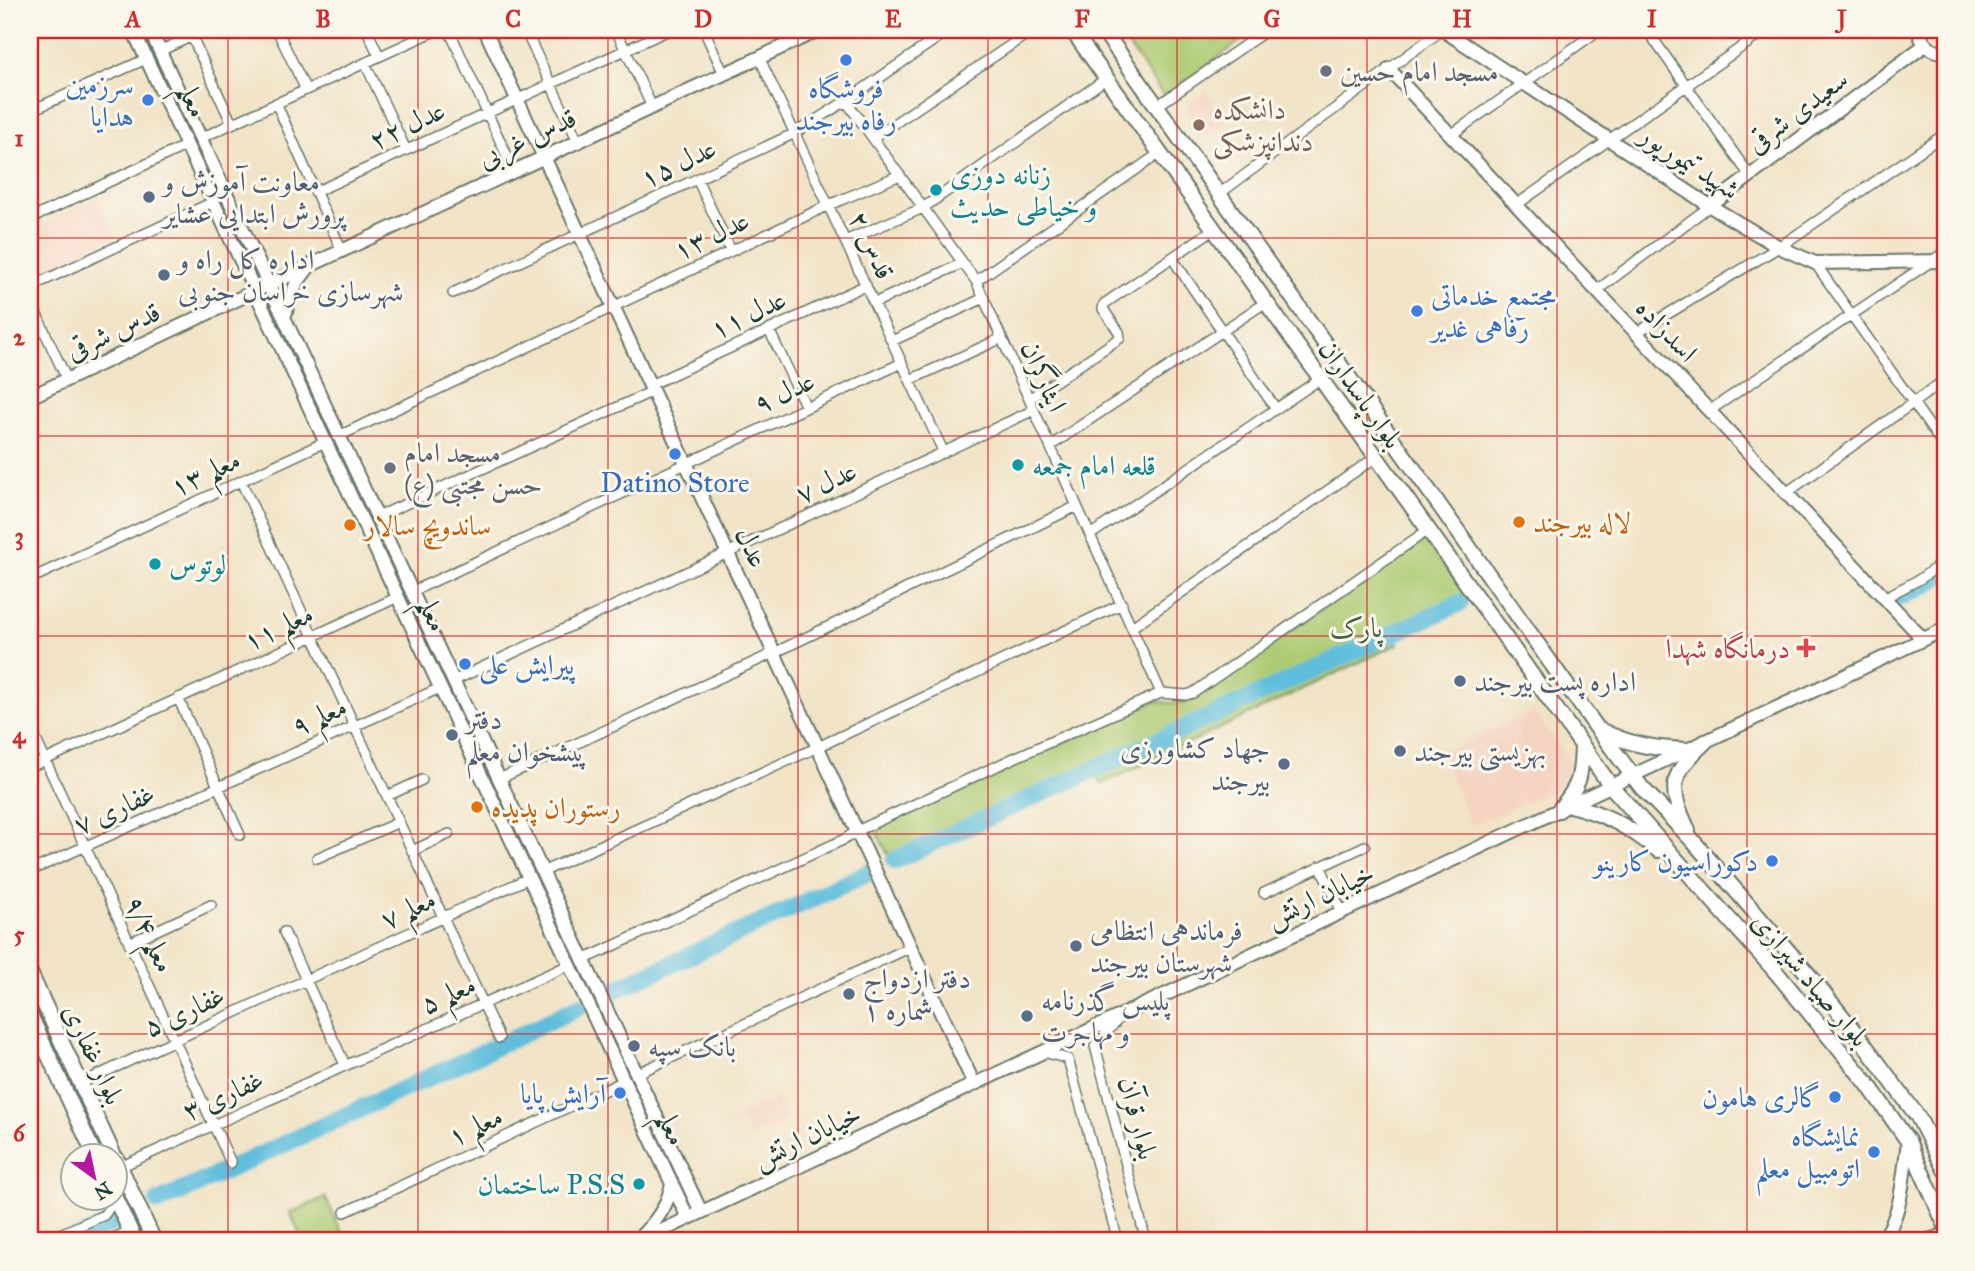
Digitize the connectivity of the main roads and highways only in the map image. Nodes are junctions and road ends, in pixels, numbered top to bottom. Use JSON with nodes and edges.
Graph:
{"nodes":[{"id":1,"x":133,"y":30,"type":"edge"},
{"id":2,"x":150,"y":30,"type":"edge"},
{"id":3,"x":485,"y":30,"type":"edge"},
{"id":4,"x":819,"y":30,"type":"edge"},
{"id":5,"x":1072,"y":30,"type":"edge"},
{"id":6,"x":1102,"y":30,"type":"edge"},
{"id":7,"x":1443,"y":30,"type":"edge"},
{"id":8,"x":1918,"y":30,"type":"edge"},
{"id":9,"x":1925,"y":45,"type":"junction"},
{"id":10,"x":1944,"y":53,"type":"edge"},
{"id":11,"x":1389,"y":69,"type":"road end"},
{"id":12,"x":544,"y":157,"type":"junction"},
{"id":13,"x":1710,"y":206,"type":"junction"},
{"id":14,"x":1939,"y":261,"type":"edge"},
{"id":15,"x":311,"y":265,"type":"junction"},
{"id":16,"x":268,"y":284,"type":"junction"},
{"id":17,"x":255,"y":291,"type":"junction"},
{"id":18,"x":284,"y":317,"type":"junction"},
{"id":19,"x":30,"y":397,"type":"edge"},
{"id":20,"x":1945,"y":629,"type":"edge"},
{"id":21,"x":1923,"y":639,"type":"junction"},
{"id":22,"x":1597,"y":728,"type":"junction"},
{"id":23,"x":1705,"y":742,"type":"junction"},
{"id":24,"x":1582,"y":746,"type":"junction"},
{"id":25,"x":1688,"y":750,"type":"junction"},
{"id":26,"x":1633,"y":776,"type":"junction"},
{"id":27,"x":1611,"y":786,"type":"junction"},
{"id":28,"x":1564,"y":808,"type":"junction"},
{"id":29,"x":1693,"y":841,"type":"junction"},
{"id":30,"x":1689,"y":875,"type":"junction"},
{"id":31,"x":30,"y":973,"type":"edge"},
{"id":32,"x":30,"y":1015,"type":"edge"},
{"id":33,"x":974,"y":1084,"type":"junction"},
{"id":34,"x":1919,"y":1117,"type":"junction"},
{"id":35,"x":1908,"y":1141,"type":"junction"},
{"id":36,"x":89,"y":1142,"type":"edge"},
{"id":37,"x":108,"y":1142,"type":"edge"},
{"id":38,"x":1945,"y":1146,"type":"edge"},
{"id":39,"x":1945,"y":1170,"type":"edge"},
{"id":40,"x":672,"y":1184,"type":"junction"},
{"id":41,"x":130,"y":1190,"type":"edge"},
{"id":42,"x":121,"y":1212,"type":"edge"},
{"id":43,"x":701,"y":1212,"type":"junction"},
{"id":44,"x":688,"y":1219,"type":"junction"},
{"id":45,"x":1945,"y":1224,"type":"edge"},
{"id":46,"x":663,"y":1234,"type":"edge"},
{"id":47,"x":1945,"y":1235,"type":"edge"},
{"id":48,"x":133,"y":1236,"type":"edge"},
{"id":49,"x":154,"y":1241,"type":"edge"},
{"id":50,"x":637,"y":1241,"type":"edge"},
{"id":51,"x":676,"y":1241,"type":"edge"},
{"id":52,"x":1882,"y":1241,"type":"edge"},
{"id":53,"x":1926,"y":1241,"type":"edge"}],
"edges":[{"from":1,"to":17,"type":"main road","name":"معلم"},
{"from":2,"to":16,"type":"main road","name":"معلم"},
{"from":3,"to":12,"type":"main road","name":"عدل"},
{"from":4,"to":12,"type":"main road","name":"قدس غربی"},
{"from":5,"to":24,"type":"main road","name":"بلوار پاسداران"},
{"from":6,"to":22,"type":"main road","name":"بلوار پاسداران"},
{"from":7,"to":13,"type":"main road","name":"شهید تیمورپور"},
{"from":8,"to":9,"type":"main road"},
{"from":9,"to":10,"type":"main road"},
{"from":9,"to":13,"type":"main road","name":"سعیدی شرقی"},
{"from":11,"to":21,"type":"main road","name":"اسدزاده"},
{"from":12,"to":15,"type":"main road","name":"قدس غربی"},
{"from":12,"to":33,"type":"main road","name":"عدل"},
{"from":13,"to":14,"type":"main road","name":"شهید تیمورپور"},
{"from":15,"to":16,"type":"main road","name":"قدس غربی"},
{"from":15,"to":18,"type":"main road"},
{"from":16,"to":17,"type":"main road","name":"قدس غربی"},
{"from":16,"to":18,"type":"main road","name":"معلم"},
{"from":17,"to":19,"type":"main road","name":"قدس شرقی"},
{"from":17,"to":40,"type":"main road","name":"معلم"},
{"from":18,"to":43,"type":"main road","name":"معلم"},
{"from":20,"to":21,"type":"main road","name":"خیابان ارتش"},
{"from":21,"to":23,"type":"main road","name":"خیابان ارتش"},
{"from":22,"to":25,"type":"main road"},
{"from":22,"to":26,"type":"main road","name":"بلوار پاسداران"},
{"from":23,"to":25,"type":"main road","name":"خیابان ارتش"},
{"from":23,"to":29,"type":"main road"},
{"from":24,"to":27,"type":"main road","name":"بلوار پاسداران"},
{"from":24,"to":28,"type":"main road"},
{"from":25,"to":26,"type":"main road","name":"خیابان ارتش"},
{"from":26,"to":27,"type":"main road","name":"خیابان ارتش"},
{"from":26,"to":29,"type":"main road","name":"بلوار صیاد شیرازی"},
{"from":27,"to":28,"type":"main road","name":"خیابان ارتش"},
{"from":27,"to":30,"type":"main road","name":"بلوار صیاد شیرازی"},
{"from":28,"to":30,"type":"main road"},
{"from":28,"to":33,"type":"main road","name":"خیابان ارتش"},
{"from":29,"to":34,"type":"main road","name":"بلوار صیاد شیرازی"},
{"from":30,"to":35,"type":"main road","name":"بلوار صیاد شیرازی"},
{"from":31,"to":37,"type":"main road","name":"بلوار غفاری"},
{"from":32,"to":36,"type":"main road","name":"بلوار غفاری"},
{"from":33,"to":43,"type":"main road","name":"خیابان ارتش"},
{"from":34,"to":38,"type":"main road"},
{"from":34,"to":39,"type":"main road","name":"بلوار صیاد شیرازی"},
{"from":35,"to":45,"type":"main road","name":"بلوار صیاد شیرازی"},
{"from":35,"to":52,"type":"main road"},
{"from":40,"to":44,"type":"main road","name":"معلم"},
{"from":40,"to":50,"type":"main road"},
{"from":41,"to":49,"type":"main road","name":"بلوار غفاری"},
{"from":42,"to":48,"type":"main road"},
{"from":43,"to":44,"type":"main road","name":"خیابان ارتش"},
{"from":44,"to":46,"type":"main road","name":"خیابان ارتش"},
{"from":46,"to":50,"type":"main road","name":"خیابان ارتش"},
{"from":46,"to":51,"type":"main road"},
{"from":47,"to":53,"type":"main road"}]}
